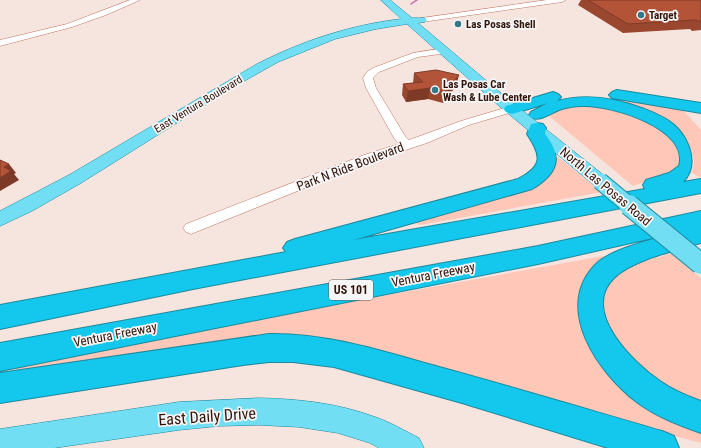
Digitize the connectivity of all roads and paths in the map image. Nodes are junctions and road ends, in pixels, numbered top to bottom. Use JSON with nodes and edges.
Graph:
{"nodes":[{"id":1,"x":136,"y":0,"type":"edge"},
{"id":2,"x":386,"y":0,"type":"edge"},
{"id":3,"x":397,"y":0,"type":"edge"},
{"id":4,"x":529,"y":0,"type":"edge"},
{"id":5,"x":562,"y":0,"type":"edge"},
{"id":6,"x":413,"y":18,"type":"junction"},
{"id":7,"x":0,"y":42,"type":"edge"},
{"id":8,"x":449,"y":47,"type":"junction"},
{"id":9,"x":475,"y":62,"type":"dead end"},
{"id":10,"x":701,"y":108,"type":"edge"},
{"id":11,"x":527,"y":114,"type":"junction"},
{"id":12,"x":407,"y":145,"type":"junction"},
{"id":13,"x":606,"y":179,"type":"junction"},
{"id":14,"x":701,"y":186,"type":"edge"},
{"id":15,"x":0,"y":208,"type":"edge"},
{"id":16,"x":532,"y":216,"type":"junction"},
{"id":17,"x":0,"y":219,"type":"edge"},
{"id":18,"x":701,"y":219,"type":"edge"},
{"id":19,"x":190,"y":228,"type":"dead end"},
{"id":20,"x":701,"y":234,"type":"edge"},
{"id":21,"x":701,"y":249,"type":"edge"},
{"id":22,"x":701,"y":264,"type":"edge"},
{"id":23,"x":193,"y":279,"type":"junction"},
{"id":24,"x":0,"y":317,"type":"edge"},
{"id":25,"x":0,"y":357,"type":"edge"},
{"id":26,"x":0,"y":388,"type":"edge"},
{"id":27,"x":701,"y":417,"type":"edge"},
{"id":28,"x":0,"y":443,"type":"edge"},
{"id":29,"x":409,"y":448,"type":"edge"},
{"id":30,"x":662,"y":448,"type":"edge"}],
"edges":[{"from":1,"to":7,"type":"street"},
{"from":2,"to":6,"type":"main road"},
{"from":3,"to":6,"type":"main road"},
{"from":4,"to":6,"type":"street"},
{"from":5,"to":6,"type":"street"},
{"from":6,"to":8,"type":"main road"},
{"from":6,"to":15,"type":"main road","name":"East Ventura Boulevard"},
{"from":6,"to":17,"type":"main road","name":"East Ventura Boulevard"},
{"from":8,"to":11,"type":"main road"},
{"from":8,"to":12,"type":"street"},
{"from":9,"to":11,"type":"main road"},
{"from":10,"to":11,"type":"highway"},
{"from":11,"to":12,"type":"street","name":"Park N Ride Boulevard"},
{"from":11,"to":13,"type":"main road","name":"North Las Posas Road"},
{"from":11,"to":16,"type":"highway"},
{"from":11,"to":23,"type":"highway"},
{"from":12,"to":19,"type":"street","name":"Park N Ride Boulevard"},
{"from":13,"to":21,"type":"main road","name":"North Las Posas Road"},
{"from":13,"to":22,"type":"main road","name":"North Las Posas Road","bridge":true},
{"from":14,"to":16,"type":"highway"},
{"from":16,"to":23,"type":"highway"},
{"from":18,"to":25,"type":"highway","name":"Ventura Freeway","number":"US 101"},
{"from":20,"to":27,"type":"highway"},
{"from":23,"to":24,"type":"highway"},
{"from":26,"to":30,"type":"highway"},
{"from":28,"to":29,"type":"main road","name":"East Daily Drive"}]}
